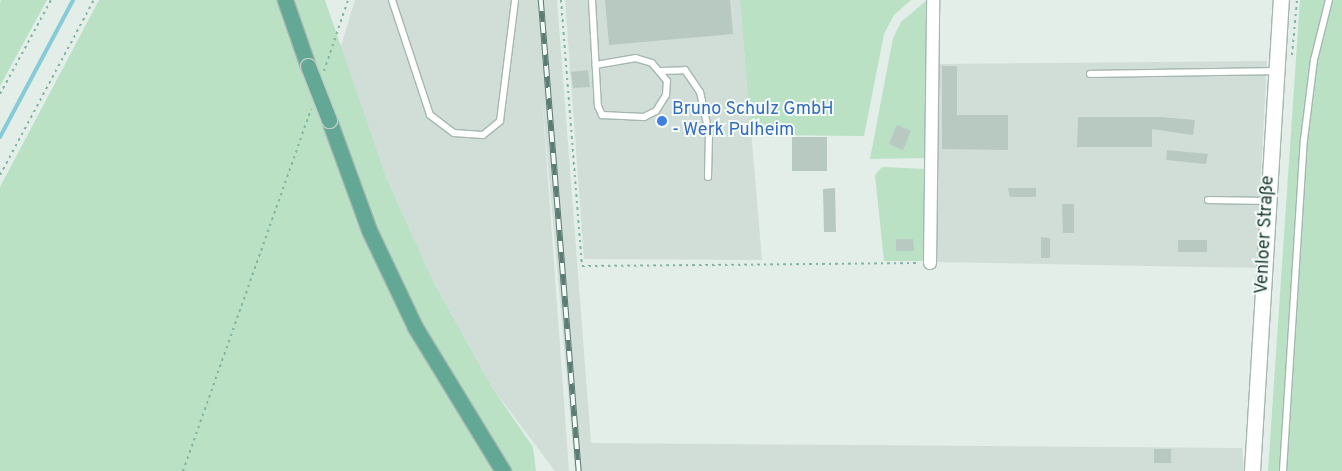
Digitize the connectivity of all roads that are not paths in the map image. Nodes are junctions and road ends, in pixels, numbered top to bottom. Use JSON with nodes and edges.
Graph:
{"nodes":[{"id":1,"x":285,"y":0,"type":"edge"},
{"id":2,"x":392,"y":0,"type":"edge"},
{"id":3,"x":515,"y":0,"type":"edge"},
{"id":4,"x":592,"y":0,"type":"edge"},
{"id":5,"x":933,"y":0,"type":"edge"},
{"id":6,"x":1281,"y":0,"type":"edge"},
{"id":7,"x":1329,"y":0,"type":"edge"},
{"id":8,"x":596,"y":65,"type":"junction"},
{"id":9,"x":662,"y":71,"type":"junction"},
{"id":10,"x":1276,"y":71,"type":"junction"},
{"id":11,"x":1090,"y":74,"type":"dead end"},
{"id":12,"x":708,"y":177,"type":"dead end"},
{"id":13,"x":1208,"y":200,"type":"dead end"},
{"id":14,"x":1268,"y":200,"type":"junction"},
{"id":15,"x":930,"y":263,"type":"road end"},
{"id":16,"x":503,"y":471,"type":"edge"},
{"id":17,"x":1252,"y":471,"type":"edge"},
{"id":18,"x":1283,"y":471,"type":"edge"}],
"edges":[{"from":1,"to":16,"type":"main road","bridge":true},
{"from":2,"to":3,"type":"lane"},
{"from":4,"to":8,"type":"lane"},
{"from":5,"to":15,"type":"street"},
{"from":6,"to":10,"type":"main road","name":"Venloer Straße"},
{"from":7,"to":18,"type":"lane"},
{"from":8,"to":9,"type":"lane"},
{"from":8,"to":9,"type":"lane"},
{"from":9,"to":12,"type":"lane"},
{"from":10,"to":11,"type":"lane"},
{"from":10,"to":14,"type":"main road","name":"Venloer Straße"},
{"from":13,"to":14,"type":"lane"},
{"from":14,"to":17,"type":"main road","name":"Venloer Straße"}]}
